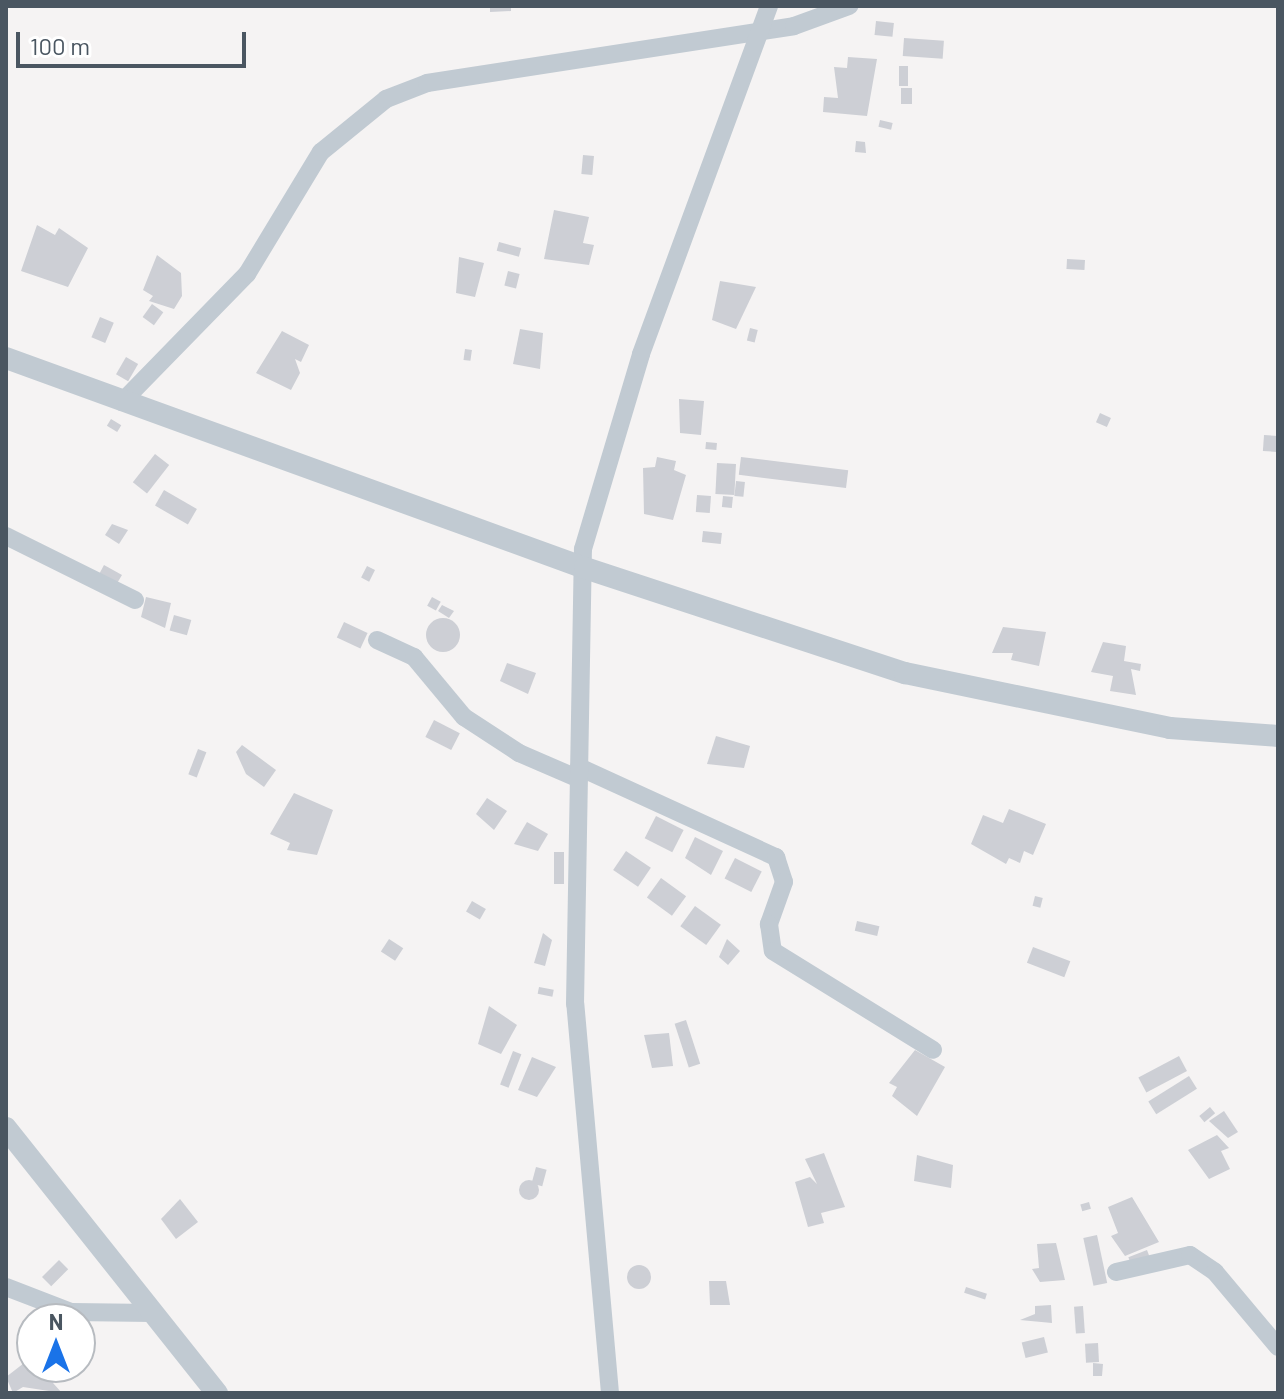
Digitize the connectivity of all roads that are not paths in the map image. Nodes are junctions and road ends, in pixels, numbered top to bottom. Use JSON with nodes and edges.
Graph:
{"nodes":[{"id":1,"x":769,"y":6,"type":"edge"},
{"id":2,"x":849,"y":6,"type":"edge"},
{"id":3,"x":761,"y":32,"type":"junction"},
{"id":4,"x":6,"y":358,"type":"edge"},
{"id":5,"x":122,"y":402,"type":"junction"},
{"id":6,"x":6,"y":536,"type":"edge"},
{"id":7,"x":585,"y":568,"type":"junction"},
{"id":8,"x":135,"y":600,"type":"dead end"},
{"id":9,"x":377,"y":640,"type":"dead end"},
{"id":10,"x":1278,"y":736,"type":"edge"},
{"id":11,"x":579,"y":773,"type":"junction"},
{"id":12,"x":933,"y":1050,"type":"dead end"},
{"id":13,"x":6,"y":1128,"type":"edge"},
{"id":14,"x":1116,"y":1272,"type":"dead end"},
{"id":15,"x":6,"y":1287,"type":"edge"},
{"id":16,"x":153,"y":1313,"type":"junction"},
{"id":17,"x":1278,"y":1347,"type":"edge"},
{"id":18,"x":217,"y":1393,"type":"edge"},
{"id":19,"x":610,"y":1393,"type":"edge"}],
"edges":[{"from":1,"to":3,"type":"street"},
{"from":2,"to":3,"type":"street"},
{"from":3,"to":5,"type":"street"},
{"from":3,"to":7,"type":"street"},
{"from":4,"to":5,"type":"street"},
{"from":5,"to":7,"type":"street"},
{"from":6,"to":8,"type":"street"},
{"from":7,"to":10,"type":"street"},
{"from":7,"to":11,"type":"street"},
{"from":9,"to":11,"type":"street"},
{"from":11,"to":12,"type":"street"},
{"from":11,"to":19,"type":"street"},
{"from":13,"to":16,"type":"street"},
{"from":14,"to":17,"type":"street"},
{"from":15,"to":16,"type":"street"},
{"from":16,"to":18,"type":"street"}]}
